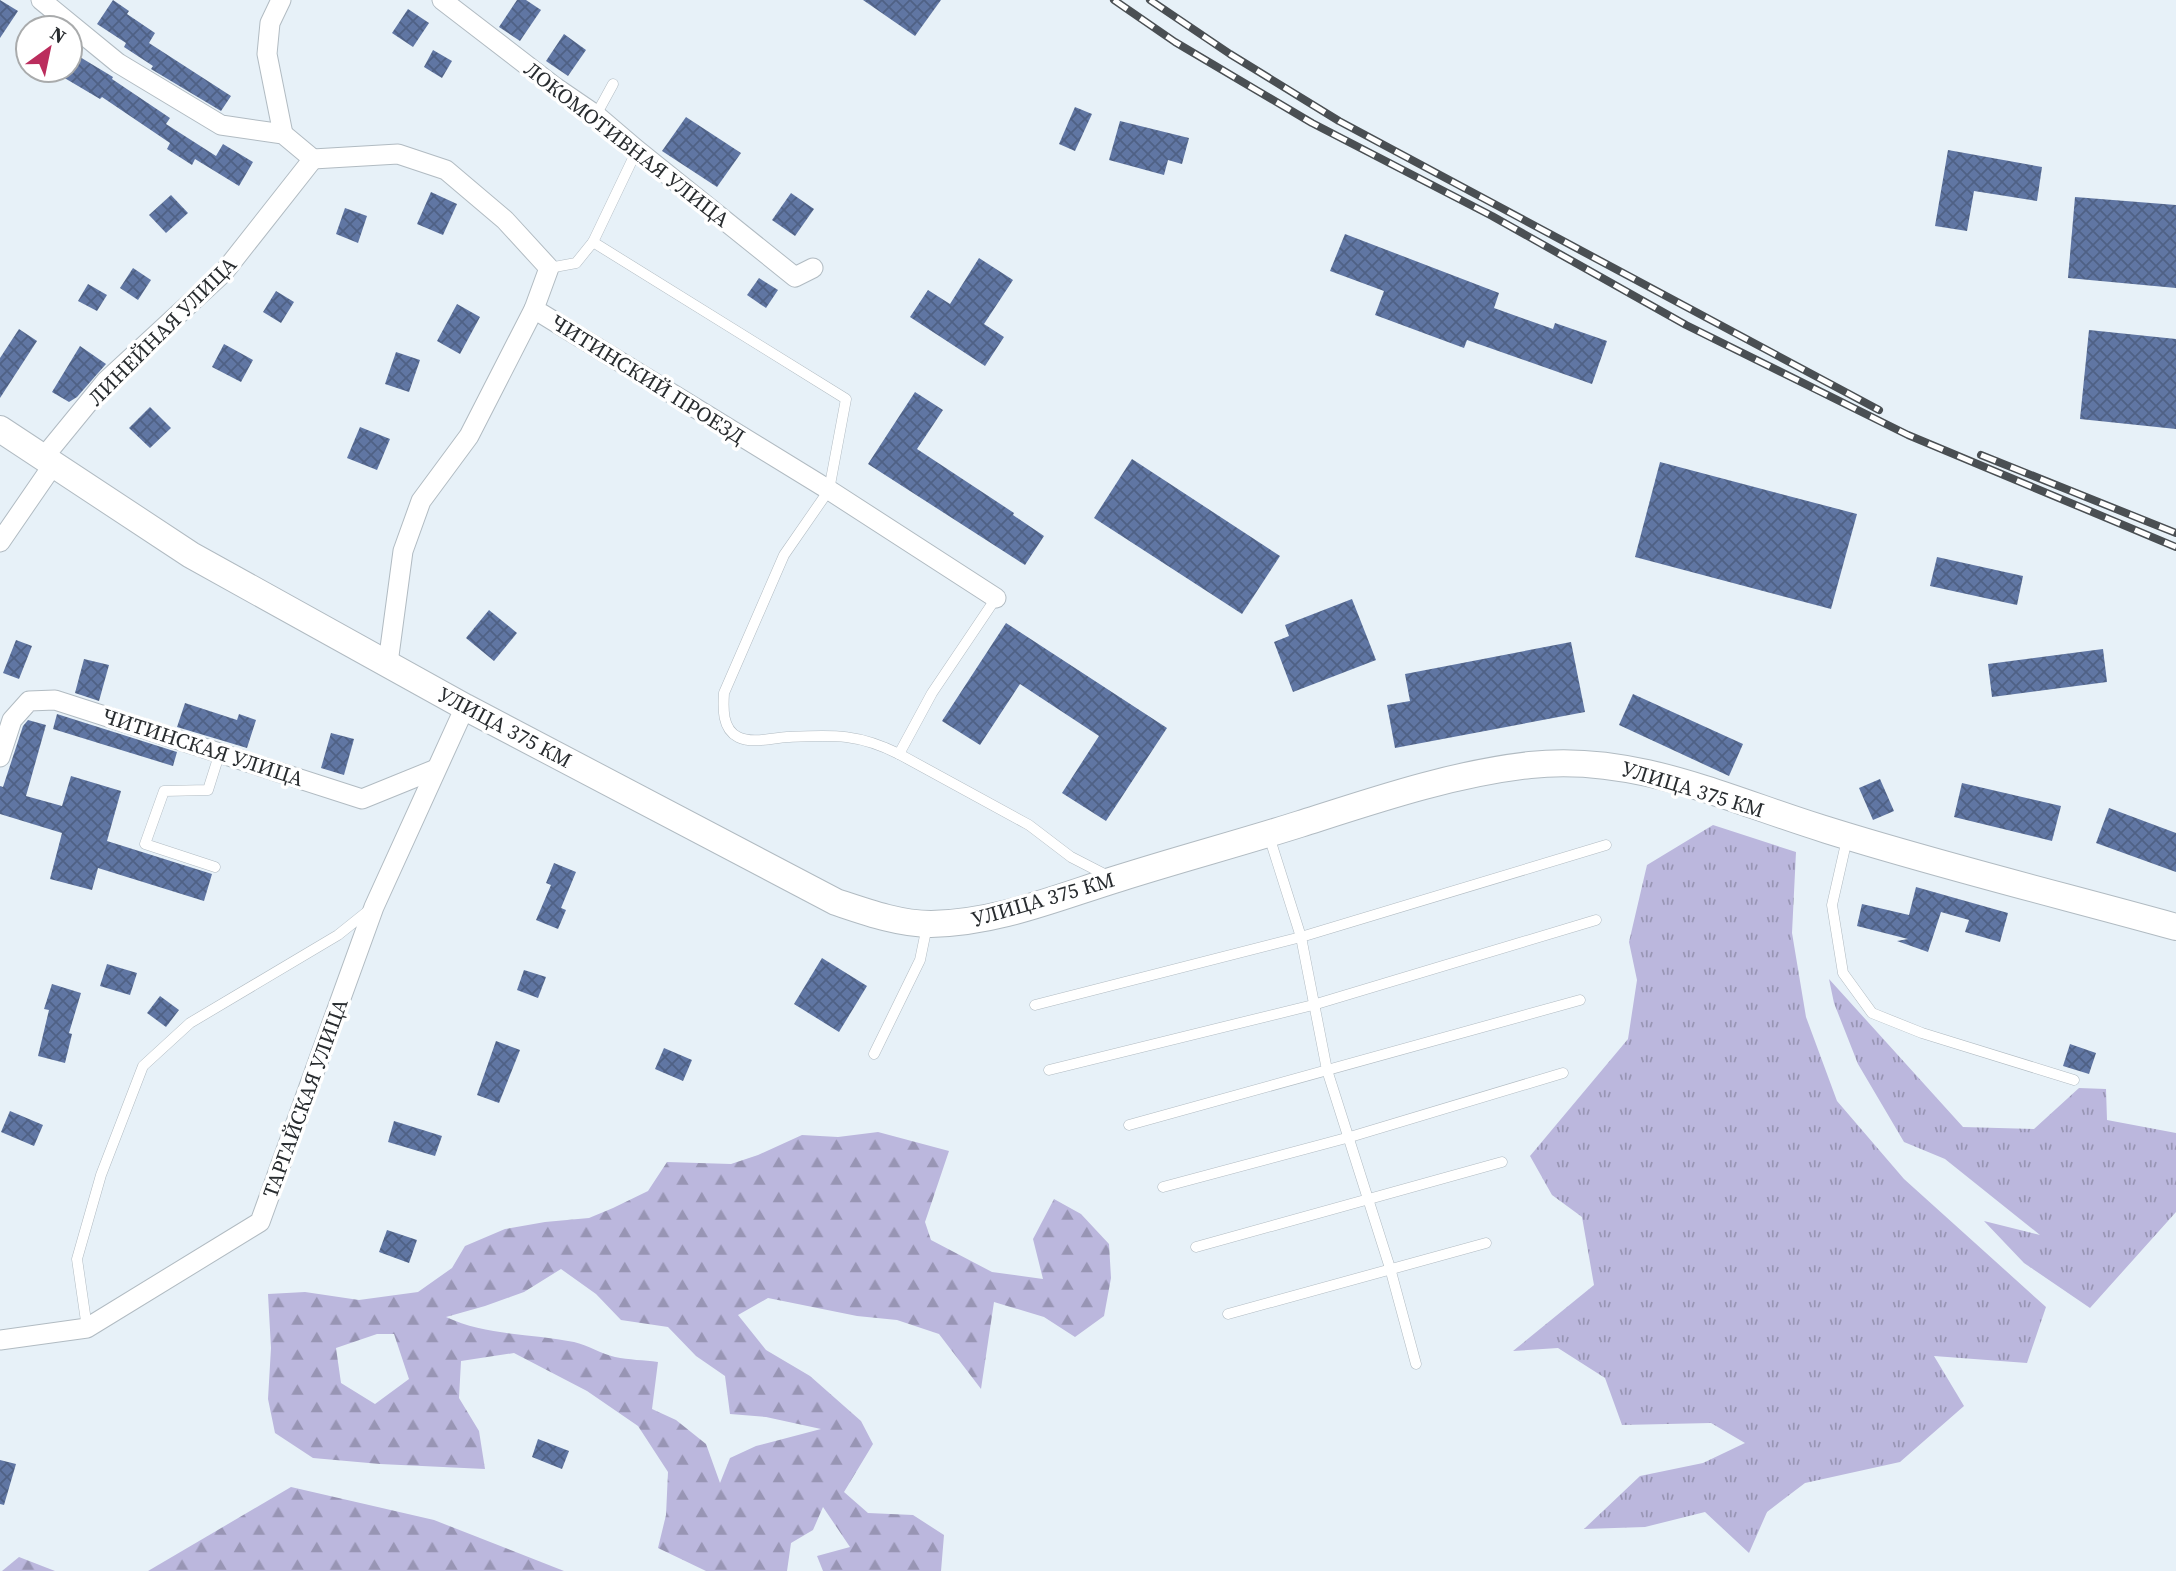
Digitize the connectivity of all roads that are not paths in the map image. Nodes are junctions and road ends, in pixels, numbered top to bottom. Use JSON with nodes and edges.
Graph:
{"nodes":[{"id":1,"x":41,"y":0,"type":"edge"},
{"id":2,"x":281,"y":0,"type":"edge"},
{"id":3,"x":442,"y":0,"type":"edge"},
{"id":4,"x":613,"y":84,"type":"dead end"},
{"id":5,"x":596,"y":115,"type":"junction"},
{"id":6,"x":284,"y":134,"type":"junction"},
{"id":7,"x":637,"y":150,"type":"junction"},
{"id":8,"x":313,"y":159,"type":"junction"},
{"id":9,"x":593,"y":242,"type":"junction"},
{"id":10,"x":548,"y":268,"type":"junction"},
{"id":11,"x":813,"y":268,"type":"dead end"},
{"id":12,"x":534,"y":309,"type":"junction"},
{"id":13,"x":0,"y":429,"type":"edge"},
{"id":14,"x":48,"y":461,"type":"junction"},
{"id":15,"x":829,"y":490,"type":"junction"},
{"id":16,"x":0,"y":542,"type":"edge"},
{"id":17,"x":996,"y":598,"type":"joint"},
{"id":18,"x":388,"y":663,"type":"junction"},
{"id":19,"x":465,"y":707,"type":"junction"},
{"id":20,"x":220,"y":752,"type":"junction"},
{"id":21,"x":899,"y":754,"type":"junction"},
{"id":22,"x":0,"y":757,"type":"edge"},
{"id":23,"x":436,"y":769,"type":"junction"},
{"id":24,"x":1268,"y":833,"type":"junction"},
{"id":25,"x":1847,"y":836,"type":"junction"},
{"id":26,"x":1606,"y":845,"type":"dead end"},
{"id":27,"x":215,"y":867,"type":"dead end"},
{"id":28,"x":1115,"y":880,"type":"junction"},
{"id":29,"x":373,"y":907,"type":"junction"},
{"id":30,"x":1596,"y":920,"type":"dead end"},
{"id":31,"x":927,"y":924,"type":"junction"},
{"id":32,"x":2176,"y":927,"type":"edge"},
{"id":33,"x":1301,"y":937,"type":"junction"},
{"id":34,"x":1580,"y":1000,"type":"dead end"},
{"id":35,"x":1035,"y":1005,"type":"dead end"},
{"id":36,"x":1313,"y":1005,"type":"junction"},
{"id":37,"x":874,"y":1054,"type":"dead end"},
{"id":38,"x":1049,"y":1070,"type":"dead end"},
{"id":39,"x":1327,"y":1070,"type":"junction"},
{"id":40,"x":1563,"y":1073,"type":"dead end"},
{"id":41,"x":2074,"y":1080,"type":"dead end"},
{"id":42,"x":1129,"y":1125,"type":"dead end"},
{"id":43,"x":1350,"y":1137,"type":"junction"},
{"id":44,"x":1502,"y":1161,"type":"dead end"},
{"id":45,"x":1163,"y":1187,"type":"dead end"},
{"id":46,"x":1367,"y":1201,"type":"junction"},
{"id":47,"x":1486,"y":1242,"type":"dead end"},
{"id":48,"x":1196,"y":1247,"type":"dead end"},
{"id":49,"x":1390,"y":1268,"type":"junction"},
{"id":50,"x":1228,"y":1314,"type":"dead end"},
{"id":51,"x":87,"y":1328,"type":"junction"},
{"id":52,"x":0,"y":1339,"type":"edge"},
{"id":53,"x":1416,"y":1364,"type":"dead end"}],
"edges":[{"from":1,"to":6,"type":"street"},
{"from":2,"to":6,"type":"street"},
{"from":3,"to":5,"type":"street","name":"ЛОКОМОТИВНАЯ УЛИЦА"},
{"from":4,"to":5,"type":"lane"},
{"from":5,"to":7,"type":"street","name":"ЛОКОМОТИВНАЯ УЛИЦА"},
{"from":6,"to":8,"type":"street"},
{"from":7,"to":9,"type":"lane"},
{"from":7,"to":11,"type":"street","name":"ЛОКОМОТИВНАЯ УЛИЦА"},
{"from":8,"to":10,"type":"street"},
{"from":8,"to":14,"type":"street","name":"ЛИНЕЙНАЯ УЛИЦА"},
{"from":9,"to":10,"type":"lane"},
{"from":9,"to":15,"type":"lane"},
{"from":10,"to":12,"type":"street","name":"ЧИТИНСКИЙ ПРОЕЗД"},
{"from":12,"to":15,"type":"street","name":"ЧИТИНСКИЙ ПРОЕЗД"},
{"from":12,"to":18,"type":"street"},
{"from":13,"to":14,"type":"main road","name":"УЛИЦА 375 КМ"},
{"from":14,"to":16,"type":"street","name":"ЛИНЕЙНАЯ УЛИЦА"},
{"from":14,"to":18,"type":"main road","name":"УЛИЦА 375 КМ"},
{"from":15,"to":17,"type":"street","name":"ЧИТИНСКИЙ ПРОЕЗД"},
{"from":15,"to":21,"type":"lane"},
{"from":17,"to":21,"type":"lane"},
{"from":18,"to":19,"type":"main road","name":"УЛИЦА 375 КМ"},
{"from":19,"to":23,"type":"street","name":"ТАРГАЙСКАЯ УЛИЦА"},
{"from":19,"to":31,"type":"main road","name":"УЛИЦА 375 КМ"},
{"from":20,"to":22,"type":"street","name":"ЧИТИНСКАЯ УЛИЦА"},
{"from":20,"to":23,"type":"street","name":"ЧИТИНСКАЯ УЛИЦА"},
{"from":20,"to":27,"type":"lane"},
{"from":21,"to":28,"type":"lane"},
{"from":23,"to":29,"type":"street","name":"ТАРГАЙСКАЯ УЛИЦА"},
{"from":24,"to":25,"type":"main road","name":"УЛИЦА 375 КМ"},
{"from":24,"to":28,"type":"main road","name":"УЛИЦА 375 КМ"},
{"from":24,"to":33,"type":"lane"},
{"from":25,"to":32,"type":"main road","name":"УЛИЦА 375 КМ"},
{"from":25,"to":41,"type":"lane"},
{"from":26,"to":33,"type":"lane"},
{"from":28,"to":31,"type":"main road","name":"УЛИЦА 375 КМ"},
{"from":29,"to":51,"type":"street","name":"ТАРГАЙСКАЯ УЛИЦА"},
{"from":29,"to":51,"type":"lane"},
{"from":30,"to":36,"type":"lane"},
{"from":31,"to":37,"type":"lane"},
{"from":33,"to":35,"type":"lane"},
{"from":33,"to":36,"type":"lane"},
{"from":34,"to":39,"type":"lane"},
{"from":36,"to":38,"type":"lane"},
{"from":36,"to":39,"type":"lane"},
{"from":39,"to":42,"type":"lane"},
{"from":39,"to":43,"type":"lane"},
{"from":40,"to":43,"type":"lane"},
{"from":43,"to":45,"type":"lane"},
{"from":43,"to":46,"type":"lane"},
{"from":44,"to":46,"type":"lane"},
{"from":46,"to":48,"type":"lane"},
{"from":46,"to":49,"type":"lane"},
{"from":47,"to":49,"type":"lane"},
{"from":49,"to":50,"type":"lane"},
{"from":49,"to":53,"type":"lane"},
{"from":51,"to":52,"type":"street","name":"ТАРГАЙСКАЯ УЛИЦА"}]}
